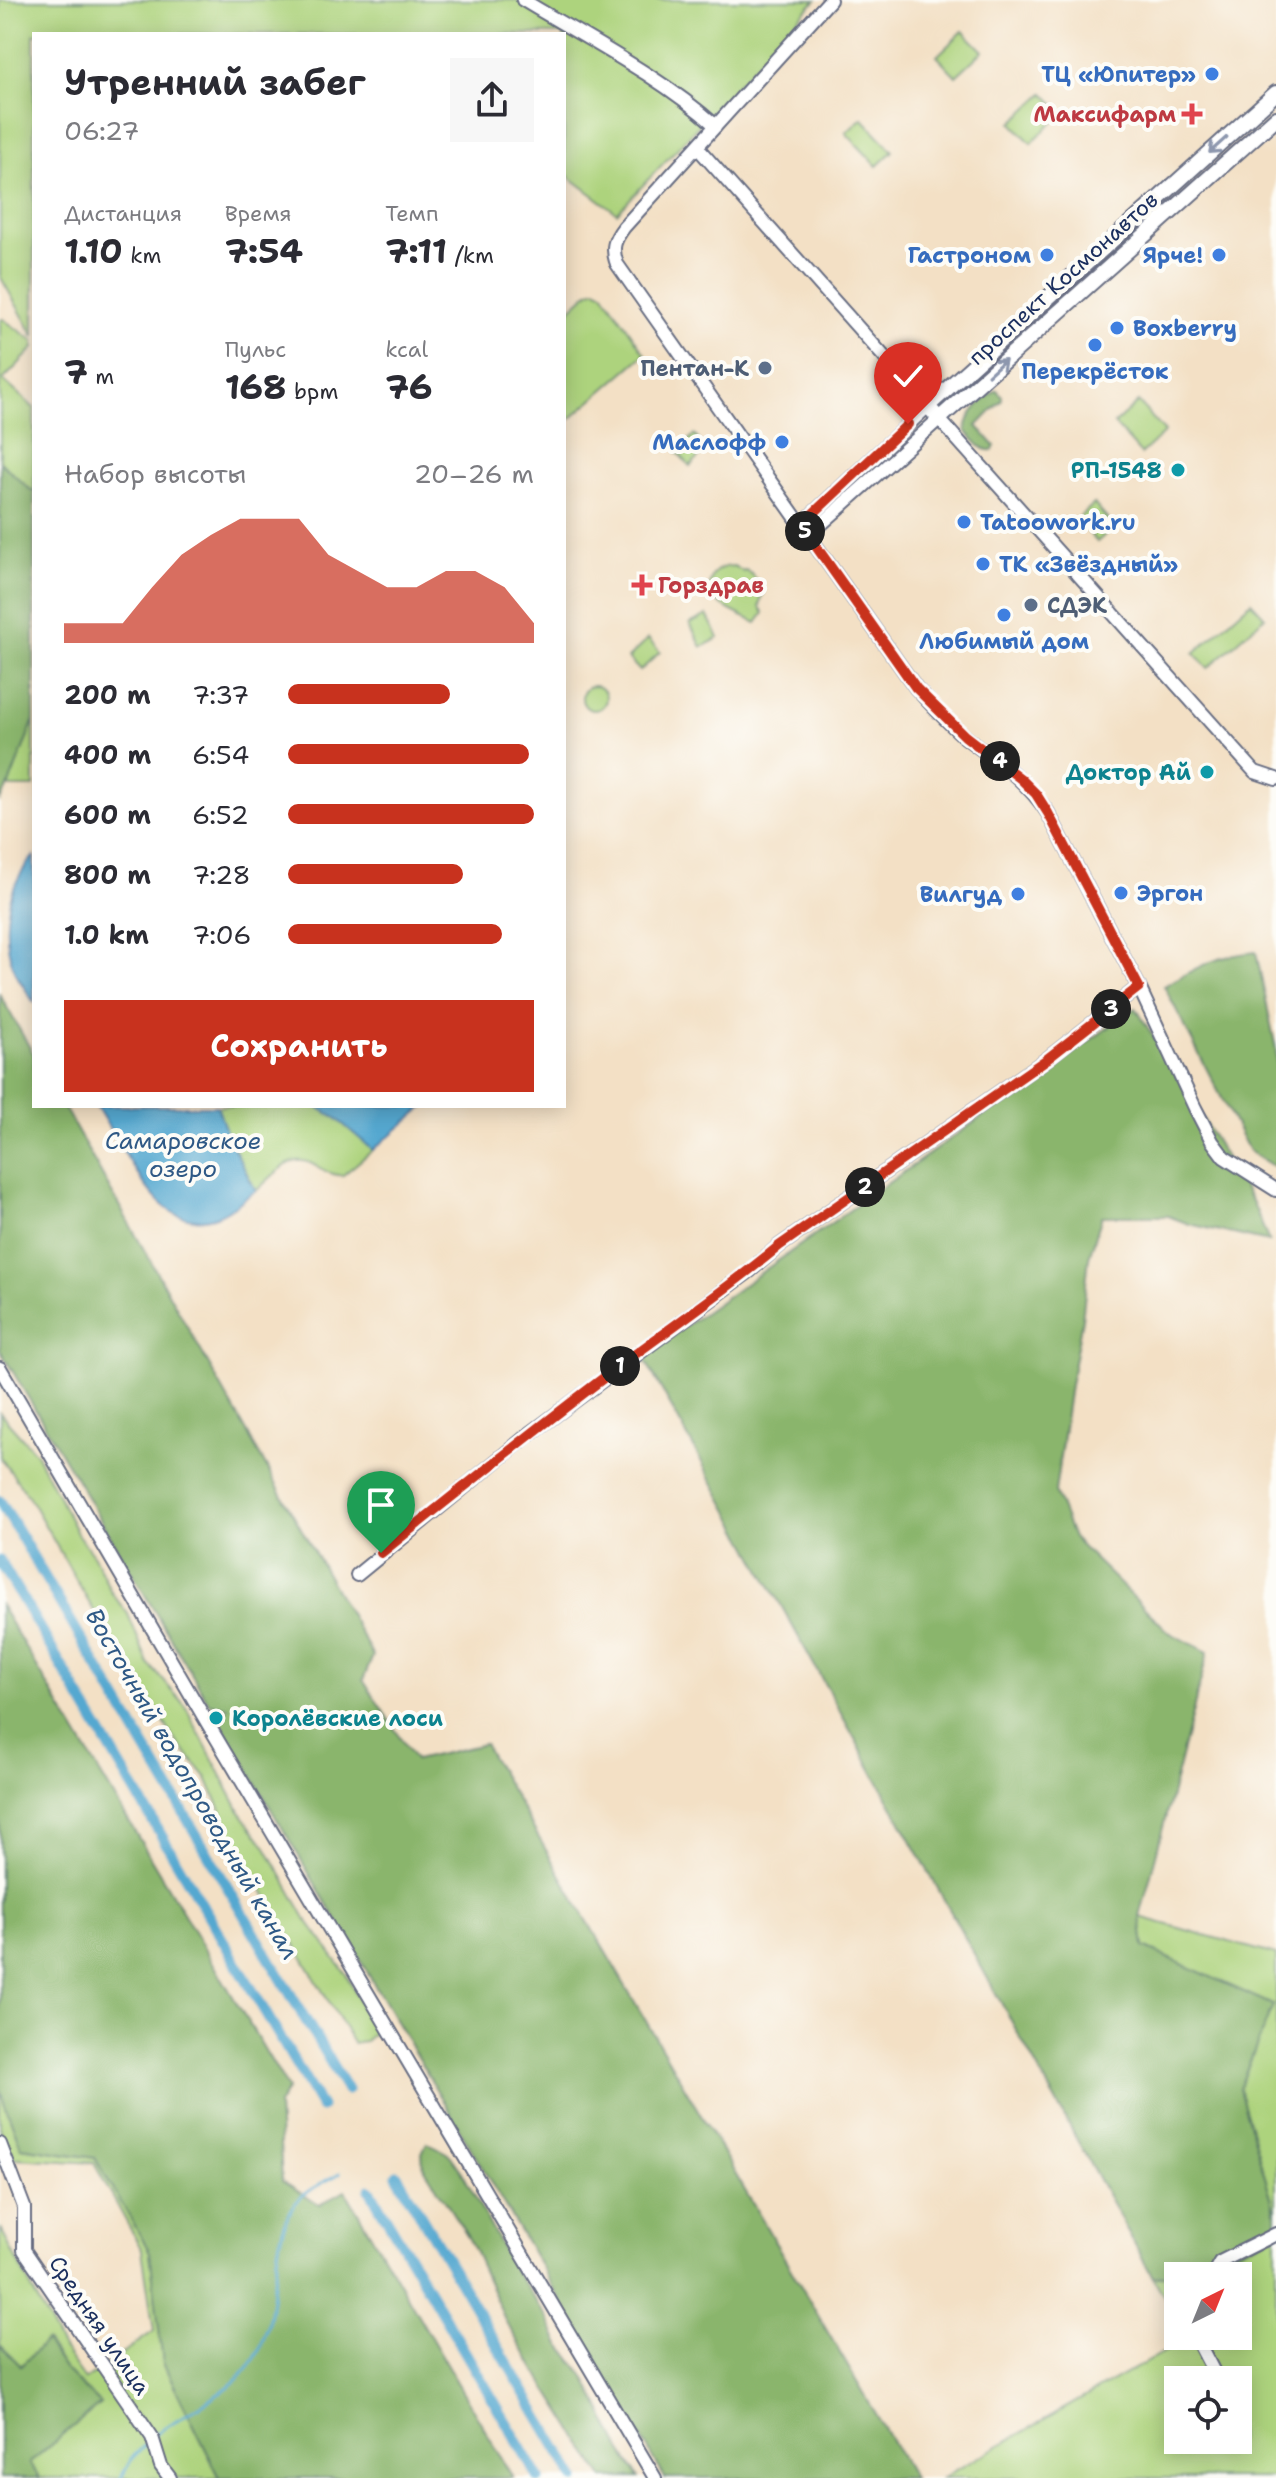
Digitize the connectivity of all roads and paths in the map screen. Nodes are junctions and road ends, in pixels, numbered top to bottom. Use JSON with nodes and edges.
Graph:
{"nodes":[{"id":1,"x":523,"y":0,"type":"edge"},
{"id":2,"x":830,"y":0,"type":"edge"},
{"id":3,"x":1276,"y":93,"type":"edge"},
{"id":4,"x":1276,"y":118,"type":"edge"},
{"id":5,"x":716,"y":126,"type":"junction"},
{"id":6,"x":697,"y":147,"type":"junction"},
{"id":7,"x":928,"y":406,"type":"junction"},
{"id":8,"x":939,"y":419,"type":"junction"},
{"id":9,"x":804,"y":530,"type":"junction"},
{"id":10,"x":1276,"y":779,"type":"edge"},
{"id":11,"x":1139,"y":987,"type":"junction"},
{"id":12,"x":1276,"y":1190,"type":"edge"},
{"id":13,"x":0,"y":1368,"type":"edge"},
{"id":14,"x":357,"y":1575,"type":"dead end"},
{"id":15,"x":0,"y":2144,"type":"edge"},
{"id":16,"x":1276,"y":2234,"type":"edge"},
{"id":17,"x":1220,"y":2262,"type":"edge"},
{"id":18,"x":170,"y":2478,"type":"edge"},
{"id":19,"x":655,"y":2478,"type":"edge"}],
"edges":[{"from":1,"to":5,"type":"street"},
{"from":2,"to":5,"type":"street"},
{"from":3,"to":7,"type":"street","name":"проспект Космонавтов","one_way":true},
{"from":8,"to":4,"type":"street","name":"проспект Космонавтов","one_way":true},
{"from":5,"to":6,"type":"street"},
{"from":6,"to":7,"type":"street"},
{"from":6,"to":9,"type":"street"},
{"from":7,"to":8,"type":"street"},
{"from":7,"to":9,"type":"street","name":"проспект Космонавтов"},
{"from":8,"to":9,"type":"street","name":"проспект Космонавтов"},
{"from":8,"to":10,"type":"street"},
{"from":9,"to":11,"type":"street"},
{"from":11,"to":12,"type":"street"},
{"from":11,"to":14,"type":"street"},
{"from":13,"to":19,"type":"street"},
{"from":15,"to":18,"type":"street","name":"Средняя улица"},
{"from":16,"to":17,"type":"street"}]}
